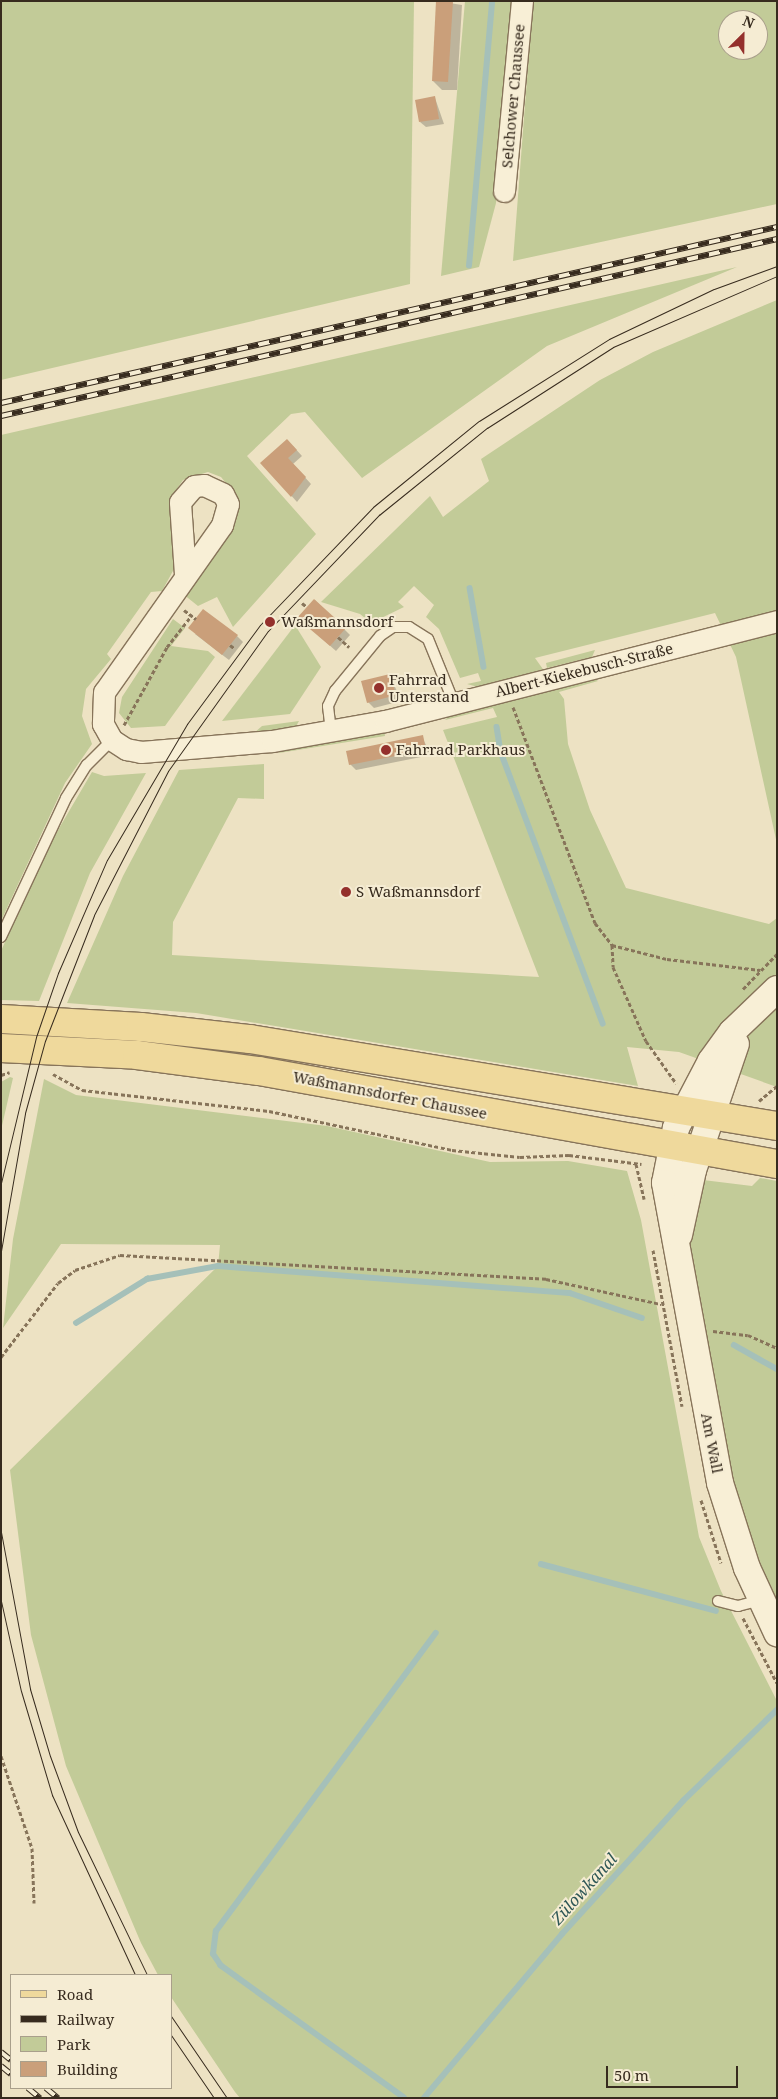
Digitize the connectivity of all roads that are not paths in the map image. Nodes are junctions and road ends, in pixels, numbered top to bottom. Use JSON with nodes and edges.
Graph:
{"nodes":[{"id":1,"x":522,"y":1,"type":"edge"},
{"id":2,"x":504,"y":191,"type":"dead end"},
{"id":3,"x":185,"y":574,"type":"dead end"},
{"id":4,"x":777,"y":621,"type":"edge"},
{"id":5,"x":454,"y":703,"type":"junction"},
{"id":6,"x":331,"y":731,"type":"junction"},
{"id":7,"x":118,"y":736,"type":"junction"},
{"id":8,"x":1,"y":937,"type":"edge"},
{"id":9,"x":768,"y":979,"type":"edge"},
{"id":10,"x":1,"y":1020,"type":"edge"},
{"id":11,"x":748,"y":1020,"type":"junction"},
{"id":12,"x":14,"y":1056,"type":"edge"},
{"id":13,"x":683,"y":1111,"type":"junction"},
{"id":14,"x":711,"y":1115,"type":"junction"},
{"id":15,"x":777,"y":1126,"type":"edge"},
{"id":16,"x":670,"y":1146,"type":"junction"},
{"id":17,"x":699,"y":1151,"type":"junction"},
{"id":18,"x":777,"y":1164,"type":"edge"},
{"id":19,"x":677,"y":1244,"type":"junction"},
{"id":20,"x":760,"y":1600,"type":"junction"},
{"id":21,"x":718,"y":1601,"type":"dead end"},
{"id":22,"x":777,"y":1633,"type":"edge"}],
"edges":[{"from":1,"to":2,"type":"street","name":"Selchower Chaussee"},
{"from":3,"to":7,"type":"street"},
{"from":4,"to":5,"type":"street","name":"Albert-Kiekebusch-Straße"},
{"from":5,"to":6,"type":"street","name":"Albert-Kiekebusch-Straße"},
{"from":5,"to":6,"type":"lane"},
{"from":6,"to":7,"type":"street","name":"Albert-Kiekebusch-Straße"},
{"from":7,"to":8,"type":"lane"},
{"from":9,"to":11,"type":"street"},
{"from":10,"to":13,"type":"main road","name":"Waßmannsdorfer Chaussee"},
{"from":11,"to":13,"type":"street","name":"Am Wall"},
{"from":11,"to":14,"type":"street","name":"Am Wall"},
{"from":12,"to":16,"type":"main road","name":"Waßmannsdorfer Chaussee"},
{"from":13,"to":14,"type":"main road","name":"Waßmannsdorfer Chaussee"},
{"from":13,"to":16,"type":"street","name":"Am Wall"},
{"from":14,"to":15,"type":"main road","name":"Waßmannsdorfer Chaussee"},
{"from":14,"to":17,"type":"street","name":"Am Wall"},
{"from":16,"to":17,"type":"main road","name":"Waßmannsdorfer Chaussee"},
{"from":16,"to":19,"type":"street","name":"Am Wall"},
{"from":17,"to":18,"type":"main road","name":"Waßmannsdorfer Chaussee"},
{"from":17,"to":19,"type":"street","name":"Am Wall"},
{"from":19,"to":20,"type":"street","name":"Am Wall"},
{"from":20,"to":21,"type":"lane"},
{"from":20,"to":22,"type":"street","name":"Am Wall"}]}
